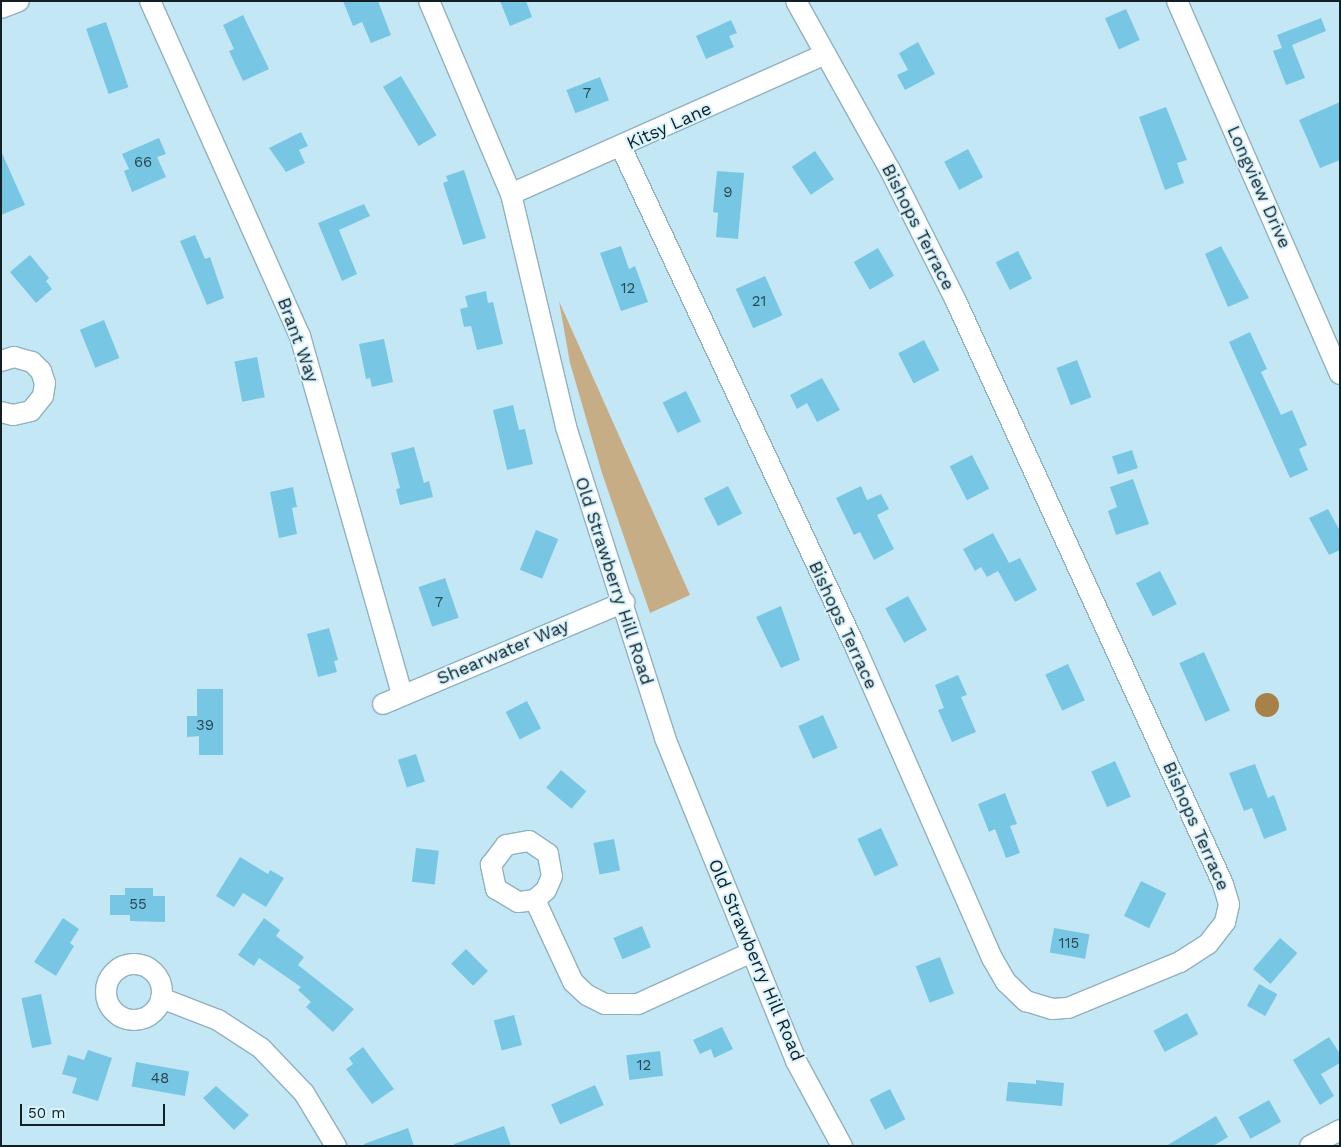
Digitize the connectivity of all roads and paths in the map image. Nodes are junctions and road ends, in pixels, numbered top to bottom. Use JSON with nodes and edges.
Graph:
{"nodes":[{"id":1,"x":19,"y":1,"type":"edge"},
{"id":2,"x":150,"y":1,"type":"edge"},
{"id":3,"x":429,"y":1,"type":"edge"},
{"id":4,"x":796,"y":1,"type":"edge"},
{"id":5,"x":1177,"y":1,"type":"edge"},
{"id":6,"x":1,"y":8,"type":"edge"},
{"id":7,"x":825,"y":54,"type":"junction"},
{"id":8,"x":621,"y":147,"type":"junction"},
{"id":9,"x":511,"y":194,"type":"junction"},
{"id":10,"x":1,"y":360,"type":"edge"},
{"id":11,"x":1340,"y":374,"type":"edge"},
{"id":12,"x":1,"y":412,"type":"edge"},
{"id":13,"x":624,"y":602,"type":"junction"},
{"id":14,"x":402,"y":695,"type":"junction"},
{"id":15,"x":383,"y":704,"type":"dead end"},
{"id":16,"x":534,"y":900,"type":"dead end"},
{"id":17,"x":752,"y":952,"type":"junction"},
{"id":18,"x":161,"y":998,"type":"dead end"},
{"id":19,"x":1340,"y":1130,"type":"edge"},
{"id":20,"x":336,"y":1146,"type":"edge"},
{"id":21,"x":842,"y":1146,"type":"edge"},
{"id":22,"x":1310,"y":1146,"type":"edge"}],
"edges":[{"from":1,"to":6,"type":"street"},
{"from":2,"to":14,"type":"street","name":"Brant Way"},
{"from":3,"to":9,"type":"street","name":"Old Strawberry Hill Road"},
{"from":4,"to":7,"type":"street","name":"Bishops Terrace"},
{"from":5,"to":11,"type":"street","name":"Longview Drive"},
{"from":7,"to":8,"type":"street","name":"Kitsy Lane"},
{"from":7,"to":8,"type":"street","name":"Bishops Terrace"},
{"from":8,"to":9,"type":"street","name":"Kitsy Lane"},
{"from":9,"to":13,"type":"street","name":"Old Strawberry Hill Road"},
{"from":10,"to":12,"type":"street"},
{"from":13,"to":14,"type":"street","name":"Shearwater Way"},
{"from":13,"to":17,"type":"street","name":"Old Strawberry Hill Road"},
{"from":14,"to":15,"type":"street","name":"Shearwater Way"},
{"from":16,"to":17,"type":"street"},
{"from":17,"to":21,"type":"street","name":"Old Strawberry Hill Road"},
{"from":18,"to":20,"type":"street"},
{"from":19,"to":22,"type":"street"}]}
